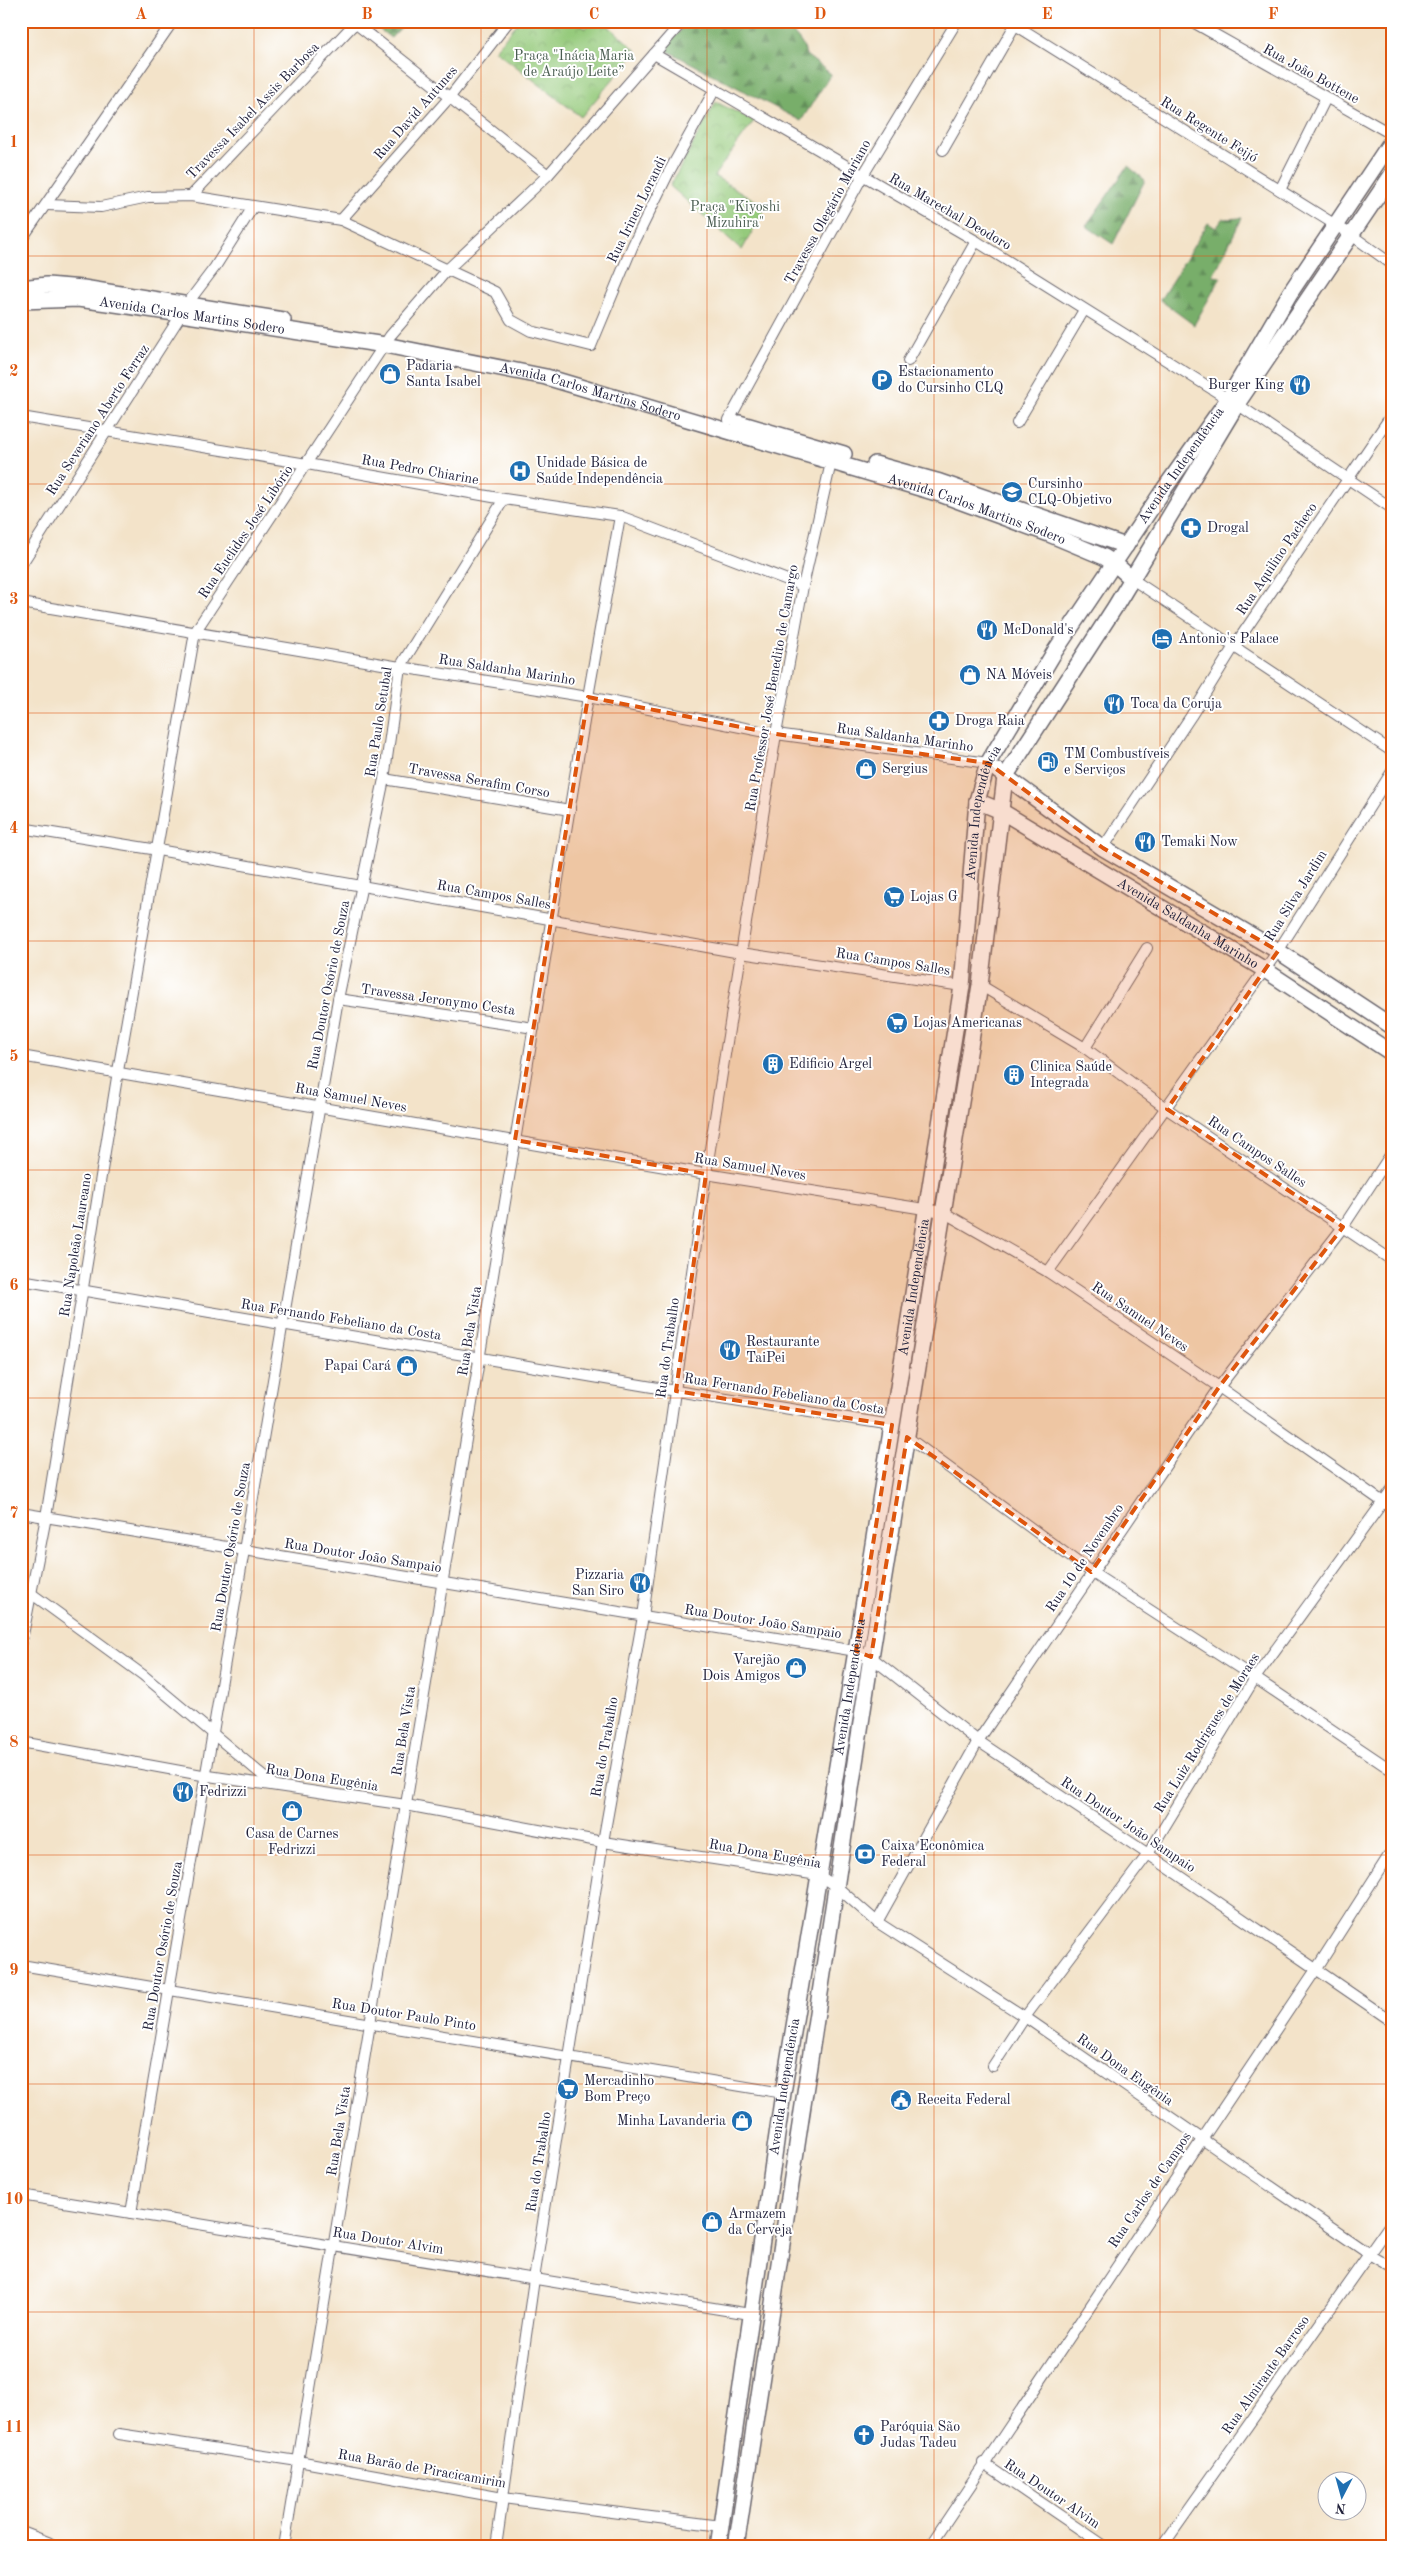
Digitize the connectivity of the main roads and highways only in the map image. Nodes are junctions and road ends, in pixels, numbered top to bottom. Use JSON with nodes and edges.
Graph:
{"nodes":[{"id":1,"x":1393,"y":139,"type":"edge"},
{"id":2,"x":1393,"y":172,"type":"edge"},
{"id":3,"x":21,"y":288,"type":"edge"},
{"id":4,"x":21,"y":301,"type":"edge"},
{"id":5,"x":184,"y":309,"type":"junction"},
{"id":6,"x":387,"y":340,"type":"junction"},
{"id":7,"x":1233,"y":402,"type":"junction"},
{"id":8,"x":1187,"y":458,"type":"junction"},
{"id":9,"x":1126,"y":546,"type":"junction"},
{"id":10,"x":1114,"y":562,"type":"junction"},
{"id":11,"x":1132,"y":578,"type":"junction"},
{"id":12,"x":988,"y":763,"type":"junction"},
{"id":13,"x":1004,"y":777,"type":"junction"},
{"id":14,"x":977,"y":801,"type":"junction"},
{"id":15,"x":1000,"y":811,"type":"junction"},
{"id":16,"x":962,"y":986,"type":"junction"},
{"id":17,"x":1393,"y":1027,"type":"edge"},
{"id":18,"x":970,"y":1044,"type":"junction"},
{"id":19,"x":1393,"y":1054,"type":"edge"},
{"id":20,"x":734,"y":2436,"type":"junction"},
{"id":21,"x":21,"y":2537,"type":"edge"},
{"id":22,"x":740,"y":2545,"type":"edge"},
{"id":23,"x":48,"y":2547,"type":"edge"},
{"id":24,"x":718,"y":2547,"type":"edge"}],
"edges":[{"from":1,"to":7,"type":"main road","name":"Avenida Independência"},
{"from":2,"to":7,"type":"main road","name":"Avenida Independência"},
{"from":3,"to":5,"type":"main road","name":"Avenida Carlos Martins Sodero"},
{"from":4,"to":5,"type":"main road","name":"Avenida Carlos Martins Sodero"},
{"from":5,"to":6,"type":"main road","name":"Avenida Carlos Martins Sodero"},
{"from":6,"to":9,"type":"main road","name":"Avenida Carlos Martins Sodero"},
{"from":6,"to":10,"type":"main road","name":"Avenida Carlos Martins Sodero"},
{"from":7,"to":8,"type":"main road","name":"Avenida Independência"},
{"from":7,"to":11,"type":"main road","name":"Avenida Independência"},
{"from":8,"to":9,"type":"main road","name":"Avenida Independência"},
{"from":8,"to":11,"type":"main road"},
{"from":9,"to":10,"type":"main road","name":"Avenida Independência"},
{"from":10,"to":11,"type":"main road","name":"Avenida Carlos Martins Sodero"},
{"from":10,"to":12,"type":"main road","name":"Avenida Independência"},
{"from":11,"to":13,"type":"main road","name":"Avenida Independência"},
{"from":12,"to":13,"type":"main road","name":"Avenida Saldanha Marinho"},
{"from":12,"to":14,"type":"main road","name":"Avenida Independência"},
{"from":13,"to":15,"type":"main road","name":"Avenida Independência"},
{"from":13,"to":17,"type":"main road","name":"Avenida Saldanha Marinho"},
{"from":14,"to":15,"type":"main road","name":"Avenida Saldanha Marinho"},
{"from":14,"to":16,"type":"main road","name":"Avenida Independência"},
{"from":15,"to":18,"type":"main road","name":"Avenida Independência"},
{"from":15,"to":19,"type":"main road","name":"Avenida Saldanha Marinho"},
{"from":16,"to":18,"type":"main road"},
{"from":16,"to":20,"type":"main road","name":"Avenida Independência"},
{"from":18,"to":22,"type":"main road","name":"Avenida Independência"},
{"from":20,"to":22,"type":"main road"},
{"from":20,"to":24,"type":"main road","name":"Avenida Independência"},
{"from":21,"to":23,"type":"highway"}]}
